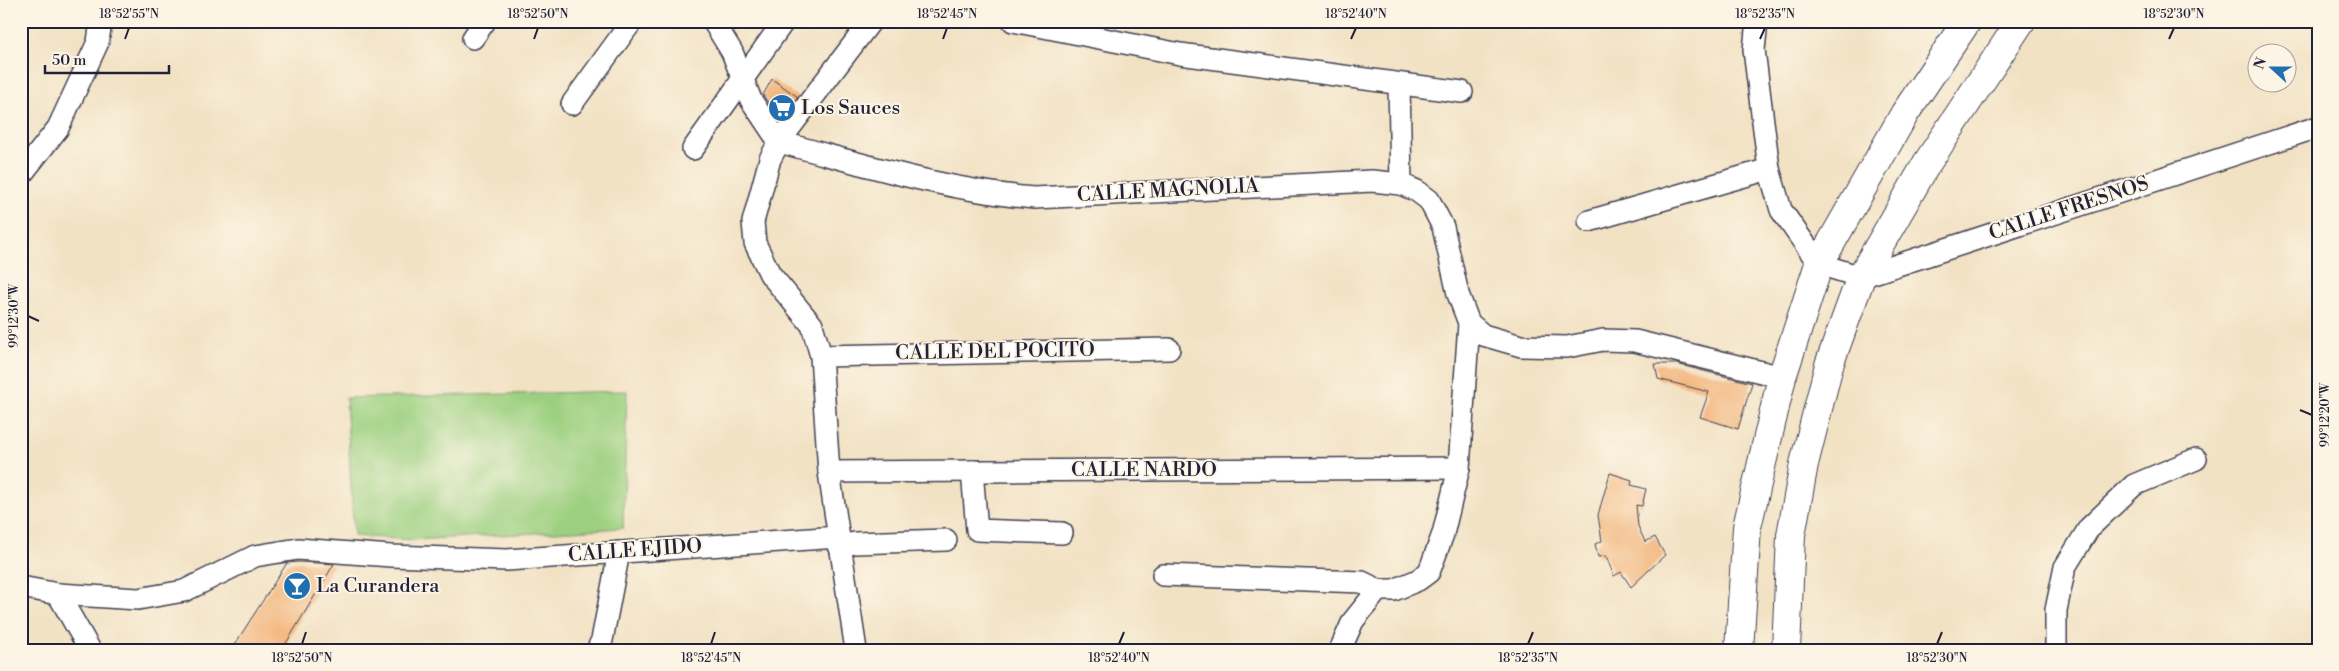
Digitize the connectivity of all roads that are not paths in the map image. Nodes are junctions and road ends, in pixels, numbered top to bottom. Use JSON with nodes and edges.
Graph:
{"nodes":[{"id":1,"x":101,"y":21,"type":"edge"},
{"id":2,"x":632,"y":21,"type":"edge"},
{"id":3,"x":713,"y":21,"type":"edge"},
{"id":4,"x":784,"y":21,"type":"edge"},
{"id":5,"x":871,"y":21,"type":"edge"},
{"id":6,"x":1013,"y":21,"type":"edge"},
{"id":7,"x":1757,"y":21,"type":"edge"},
{"id":8,"x":1967,"y":21,"type":"edge"},
{"id":9,"x":2021,"y":21,"type":"edge"},
{"id":10,"x":742,"y":80,"type":"junction"},
{"id":11,"x":1399,"y":84,"type":"junction"},
{"id":12,"x":1462,"y":92,"type":"dead end"},
{"id":13,"x":572,"y":104,"type":"dead end"},
{"id":14,"x":2318,"y":127,"type":"edge"},
{"id":15,"x":779,"y":142,"type":"junction"},
{"id":16,"x":693,"y":149,"type":"dead end"},
{"id":17,"x":1769,"y":169,"type":"junction"},
{"id":18,"x":21,"y":175,"type":"edge"},
{"id":19,"x":1402,"y":184,"type":"junction"},
{"id":20,"x":1589,"y":221,"type":"dead end"},
{"id":21,"x":1819,"y":264,"type":"junction"},
{"id":22,"x":1861,"y":277,"type":"junction"},
{"id":23,"x":1469,"y":323,"type":"junction"},
{"id":24,"x":1170,"y":349,"type":"dead end"},
{"id":25,"x":821,"y":356,"type":"junction"},
{"id":26,"x":1782,"y":377,"type":"junction"},
{"id":27,"x":2196,"y":459,"type":"dead end"},
{"id":28,"x":1459,"y":468,"type":"junction"},
{"id":29,"x":972,"y":471,"type":"junction"},
{"id":30,"x":829,"y":472,"type":"junction"},
{"id":31,"x":1062,"y":533,"type":"dead end"},
{"id":32,"x":946,"y":540,"type":"dead end"},
{"id":33,"x":839,"y":541,"type":"junction"},
{"id":34,"x":619,"y":552,"type":"junction"},
{"id":35,"x":1163,"y":575,"type":"dead end"},
{"id":36,"x":21,"y":587,"type":"edge"},
{"id":37,"x":1378,"y":590,"type":"junction"},
{"id":38,"x":58,"y":594,"type":"junction"},
{"id":39,"x":90,"y":650,"type":"edge"},
{"id":40,"x":597,"y":650,"type":"edge"},
{"id":41,"x":856,"y":650,"type":"edge"},
{"id":42,"x":1340,"y":650,"type":"edge"},
{"id":43,"x":1739,"y":650,"type":"edge"},
{"id":44,"x":1786,"y":650,"type":"edge"},
{"id":45,"x":2056,"y":650,"type":"edge"}],
"edges":[{"from":1,"to":18,"type":"street"},
{"from":2,"to":13,"type":"street"},
{"from":3,"to":10,"type":"street"},
{"from":4,"to":10,"type":"street"},
{"from":5,"to":15,"type":"street"},
{"from":6,"to":11,"type":"street"},
{"from":7,"to":17,"type":"street"},
{"from":8,"to":21,"type":"main road"},
{"from":9,"to":22,"type":"main road"},
{"from":10,"to":15,"type":"street"},
{"from":10,"to":16,"type":"street"},
{"from":11,"to":12,"type":"street"},
{"from":11,"to":19,"type":"street"},
{"from":14,"to":22,"type":"street","name":"CALLE FRESNOS"},
{"from":15,"to":19,"type":"street","name":"CALLE MAGNOLIA"},
{"from":15,"to":25,"type":"street"},
{"from":17,"to":20,"type":"street"},
{"from":17,"to":21,"type":"street"},
{"from":19,"to":23,"type":"street","name":"CALLE MAGNOLIA"},
{"from":21,"to":22,"type":"street"},
{"from":21,"to":26,"type":"main road"},
{"from":22,"to":44,"type":"main road"},
{"from":23,"to":26,"type":"street"},
{"from":23,"to":28,"type":"street"},
{"from":24,"to":25,"type":"street","name":"CALLE DEL POCITO"},
{"from":25,"to":30,"type":"street"},
{"from":26,"to":43,"type":"main road"},
{"from":27,"to":45,"type":"street"},
{"from":28,"to":29,"type":"street","name":"CALLE NARDO"},
{"from":28,"to":37,"type":"street"},
{"from":29,"to":30,"type":"street","name":"CALLE NARDO"},
{"from":29,"to":31,"type":"street"},
{"from":30,"to":33,"type":"street"},
{"from":32,"to":33,"type":"street","name":"CALLE EJIDO"},
{"from":33,"to":34,"type":"street","name":"CALLE EJIDO"},
{"from":33,"to":41,"type":"street"},
{"from":34,"to":38,"type":"street","name":"CALLE EJIDO"},
{"from":34,"to":40,"type":"street"},
{"from":35,"to":37,"type":"street"},
{"from":36,"to":38,"type":"street","name":"CALLE EJIDO"},
{"from":37,"to":42,"type":"street"},
{"from":38,"to":39,"type":"street"}]}
